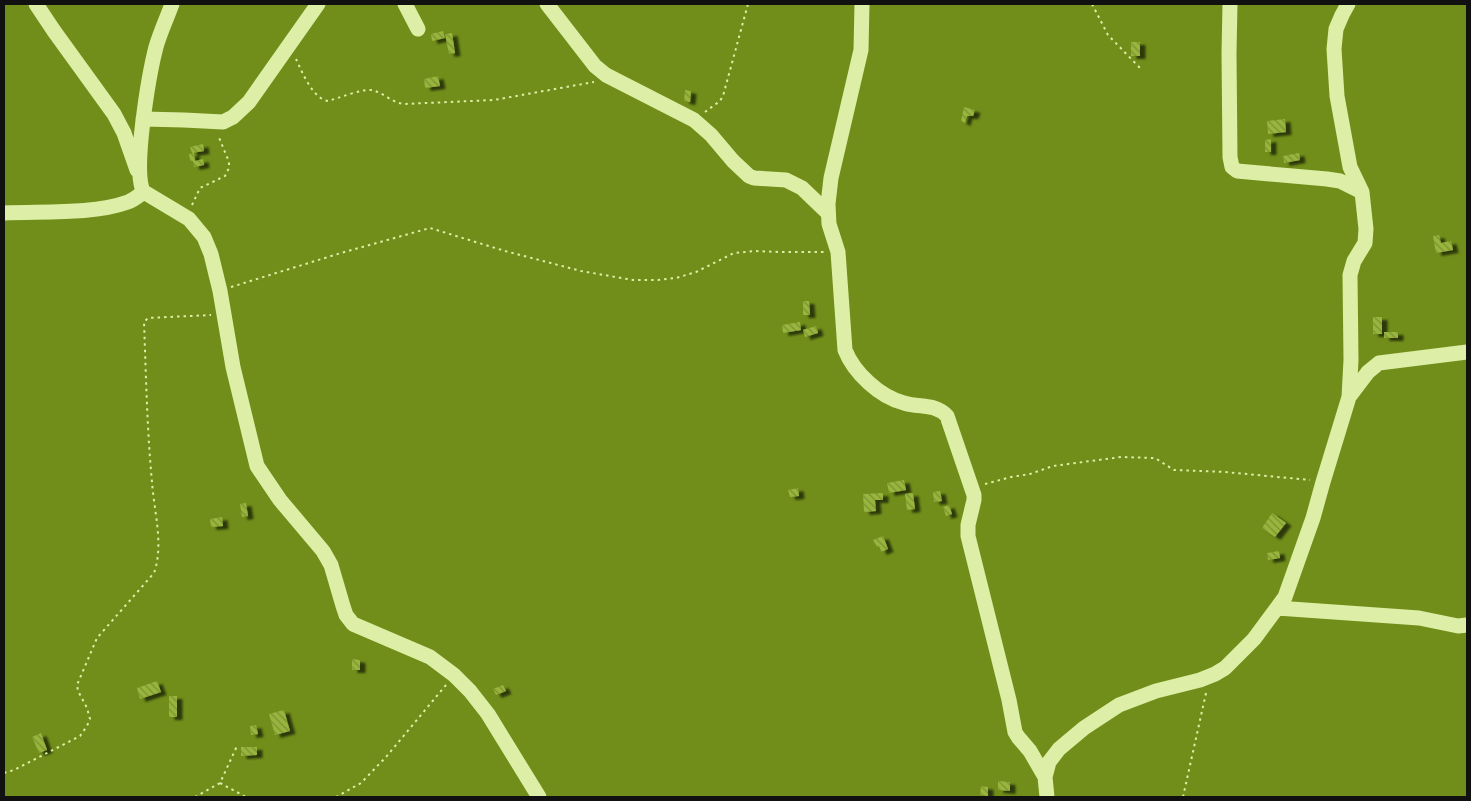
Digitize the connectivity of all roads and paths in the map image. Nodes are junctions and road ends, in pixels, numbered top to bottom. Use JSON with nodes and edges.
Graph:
{"nodes":[{"id":1,"x":36,"y":4,"type":"edge"},
{"id":2,"x":172,"y":4,"type":"edge"},
{"id":3,"x":318,"y":4,"type":"edge"},
{"id":4,"x":405,"y":4,"type":"edge"},
{"id":5,"x":547,"y":4,"type":"edge"},
{"id":6,"x":748,"y":4,"type":"edge"},
{"id":7,"x":862,"y":4,"type":"edge"},
{"id":8,"x":1092,"y":4,"type":"edge"},
{"id":9,"x":1230,"y":4,"type":"edge"},
{"id":10,"x":1348,"y":4,"type":"edge"},
{"id":11,"x":418,"y":29,"type":"dead end"},
{"id":12,"x":290,"y":46,"type":"junction"},
{"id":13,"x":1140,"y":68,"type":"dead end"},
{"id":14,"x":614,"y":79,"type":"junction"},
{"id":15,"x":143,"y":119,"type":"junction"},
{"id":16,"x":694,"y":120,"type":"junction"},
{"id":17,"x":223,"y":122,"type":"junction"},
{"id":18,"x":139,"y":176,"type":"junction"},
{"id":19,"x":144,"y":192,"type":"junction"},
{"id":20,"x":1362,"y":192,"type":"junction"},
{"id":21,"x":4,"y":213,"type":"edge"},
{"id":22,"x":828,"y":213,"type":"junction"},
{"id":23,"x":183,"y":215,"type":"junction"},
{"id":24,"x":838,"y":252,"type":"junction"},
{"id":25,"x":220,"y":298,"type":"junction"},
{"id":26,"x":1467,"y":352,"type":"edge"},
{"id":27,"x":1349,"y":397,"type":"junction"},
{"id":28,"x":1322,"y":482,"type":"junction"},
{"id":29,"x":972,"y":487,"type":"junction"},
{"id":30,"x":1277,"y":608,"type":"junction"},
{"id":31,"x":1467,"y":625,"type":"edge"},
{"id":32,"x":454,"y":675,"type":"junction"},
{"id":33,"x":1210,"y":676,"type":"junction"},
{"id":34,"x":237,"y":746,"type":"dead end"},
{"id":35,"x":4,"y":773,"type":"edge"},
{"id":36,"x":1045,"y":776,"type":"junction"},
{"id":37,"x":220,"y":783,"type":"junction"},
{"id":38,"x":195,"y":797,"type":"edge"},
{"id":39,"x":246,"y":797,"type":"edge"},
{"id":40,"x":336,"y":797,"type":"edge"},
{"id":41,"x":539,"y":797,"type":"edge"},
{"id":42,"x":1047,"y":797,"type":"edge"},
{"id":43,"x":1183,"y":797,"type":"edge"}],
"edges":[{"from":1,"to":18,"type":"street"},
{"from":2,"to":15,"type":"street"},
{"from":3,"to":12,"type":"street"},
{"from":4,"to":11,"type":"street"},
{"from":5,"to":14,"type":"street"},
{"from":6,"to":16,"type":"path"},
{"from":7,"to":22,"type":"street"},
{"from":8,"to":13,"type":"path"},
{"from":9,"to":20,"type":"street"},
{"from":10,"to":20,"type":"street"},
{"from":12,"to":14,"type":"path"},
{"from":12,"to":17,"type":"street"},
{"from":14,"to":16,"type":"street"},
{"from":15,"to":17,"type":"street"},
{"from":15,"to":18,"type":"street"},
{"from":16,"to":22,"type":"street"},
{"from":17,"to":23,"type":"path"},
{"from":18,"to":19,"type":"street"},
{"from":19,"to":21,"type":"street"},
{"from":19,"to":23,"type":"street"},
{"from":20,"to":27,"type":"street"},
{"from":22,"to":24,"type":"street"},
{"from":23,"to":25,"type":"street"},
{"from":24,"to":25,"type":"path"},
{"from":24,"to":29,"type":"street"},
{"from":25,"to":32,"type":"street"},
{"from":25,"to":35,"type":"path"},
{"from":26,"to":27,"type":"street"},
{"from":27,"to":28,"type":"street"},
{"from":28,"to":29,"type":"path"},
{"from":28,"to":30,"type":"street"},
{"from":29,"to":36,"type":"street"},
{"from":30,"to":31,"type":"street"},
{"from":30,"to":33,"type":"street"},
{"from":32,"to":40,"type":"path"},
{"from":32,"to":41,"type":"street"},
{"from":33,"to":36,"type":"street"},
{"from":33,"to":43,"type":"path"},
{"from":34,"to":37,"type":"path"},
{"from":36,"to":42,"type":"street"},
{"from":37,"to":38,"type":"path"},
{"from":37,"to":39,"type":"path"}]}
